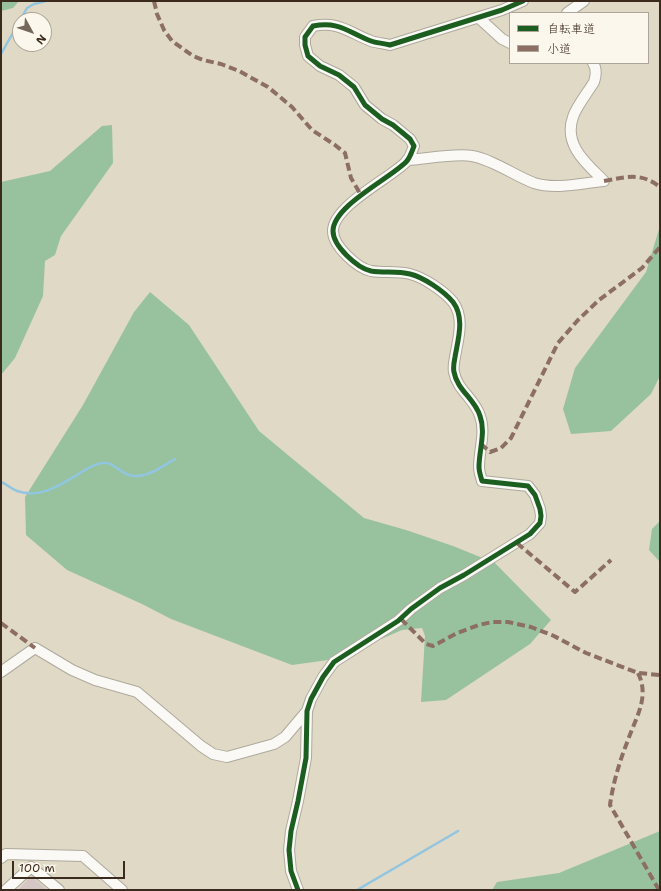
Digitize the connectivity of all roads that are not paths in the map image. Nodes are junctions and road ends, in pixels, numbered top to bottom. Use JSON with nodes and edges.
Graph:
{"nodes":[{"id":1,"x":523,"y":1,"type":"edge"},
{"id":2,"x":584,"y":1,"type":"edge"},
{"id":3,"x":568,"y":12,"type":"edge"},
{"id":4,"x":478,"y":18,"type":"junction"},
{"id":5,"x":509,"y":42,"type":"edge"},
{"id":6,"x":594,"y":64,"type":"edge"},
{"id":7,"x":407,"y":160,"type":"junction"},
{"id":8,"x":1,"y":672,"type":"edge"},
{"id":9,"x":307,"y":711,"type":"junction"},
{"id":10,"x":1,"y":858,"type":"edge"},
{"id":11,"x":6,"y":890,"type":"edge"},
{"id":12,"x":59,"y":890,"type":"edge"},
{"id":13,"x":122,"y":890,"type":"edge"},
{"id":14,"x":298,"y":890,"type":"edge"}],
"edges":[{"from":1,"to":4,"type":"street"},
{"from":2,"to":3,"type":"street"},
{"from":4,"to":5,"type":"street"},
{"from":4,"to":7,"type":"street"},
{"from":6,"to":7,"type":"street"},
{"from":7,"to":9,"type":"street"},
{"from":8,"to":9,"type":"street"},
{"from":9,"to":14,"type":"street"},
{"from":10,"to":13,"type":"street"},
{"from":11,"to":12,"type":"street"}]}
